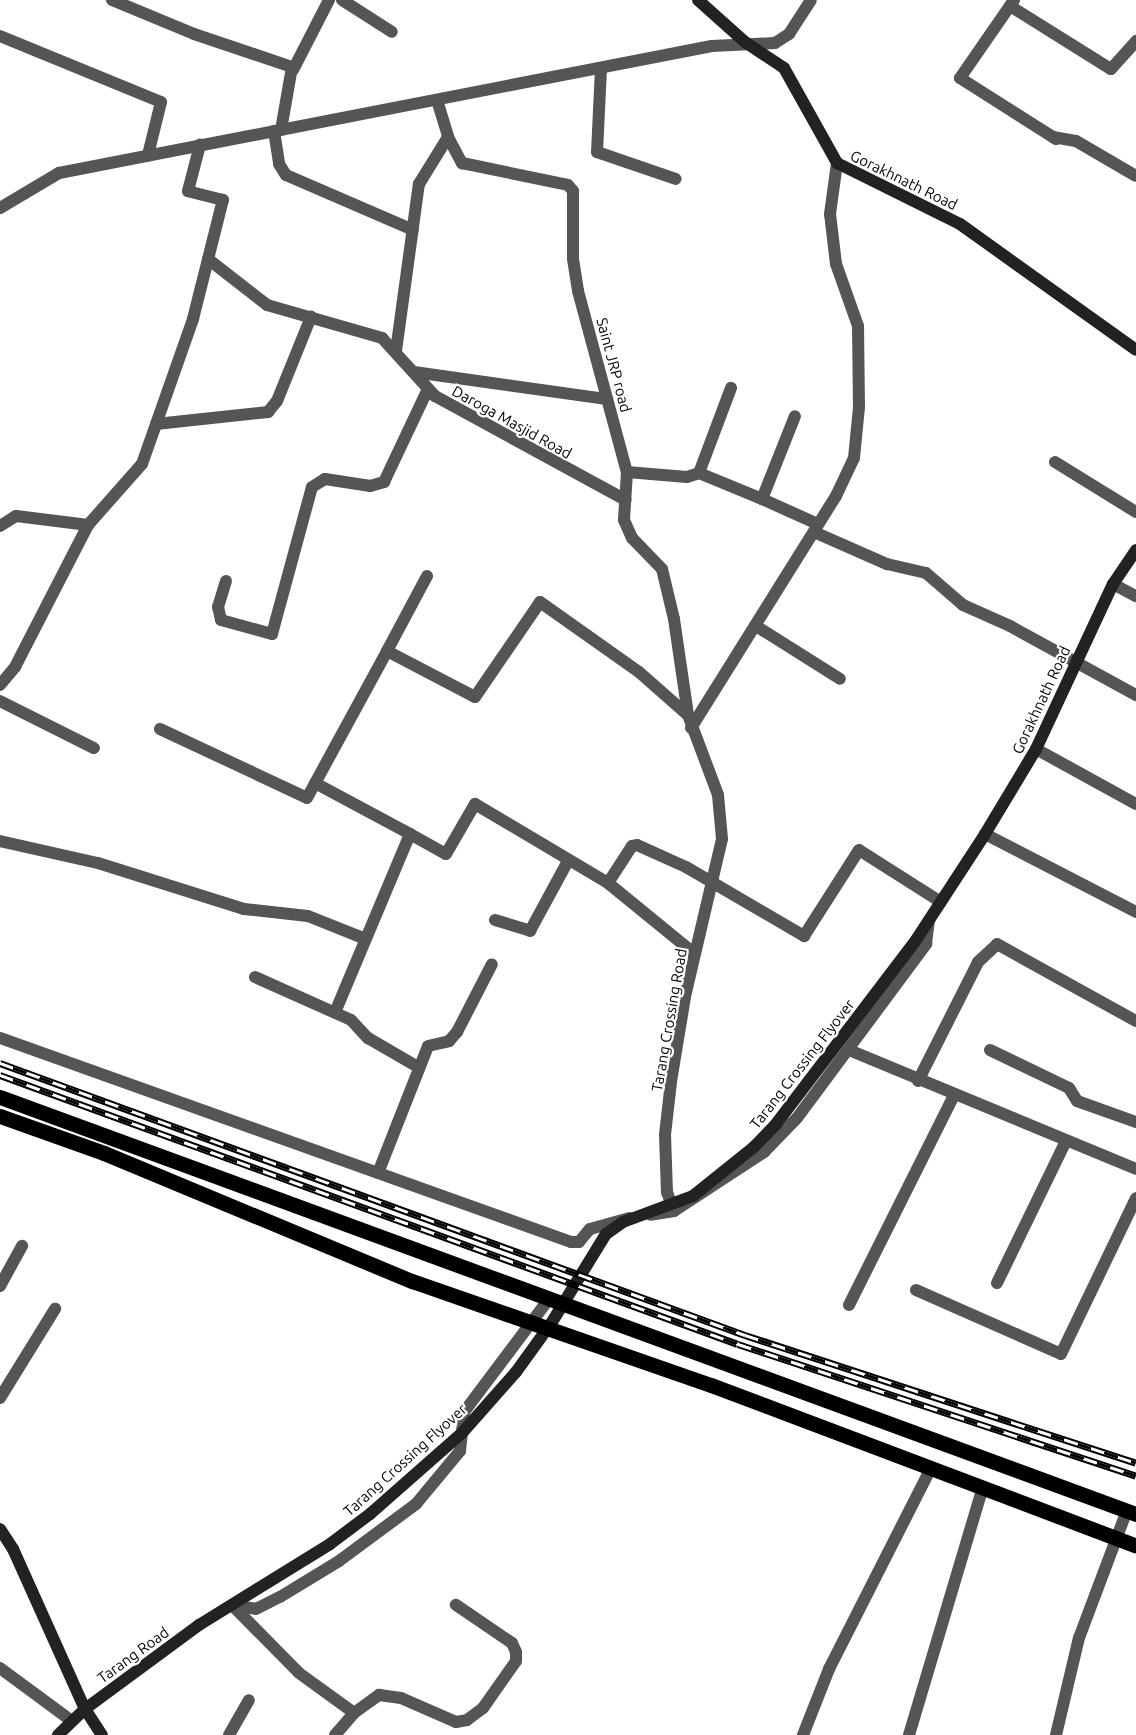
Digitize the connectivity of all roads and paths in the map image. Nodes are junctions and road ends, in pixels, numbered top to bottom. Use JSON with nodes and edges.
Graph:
{"nodes":[{"id":1,"x":112,"y":0,"type":"edge"},
{"id":2,"x":328,"y":0,"type":"edge"},
{"id":3,"x":342,"y":0,"type":"edge"},
{"id":4,"x":698,"y":0,"type":"edge"},
{"id":5,"x":811,"y":0,"type":"edge"},
{"id":6,"x":1012,"y":3,"type":"edge"},
{"id":7,"x":132,"y":4,"type":"edge"},
{"id":8,"x":392,"y":32,"type":"dead end"},
{"id":9,"x":0,"y":36,"type":"edge"},
{"id":10,"x":1136,"y":41,"type":"edge"},
{"id":11,"x":745,"y":42,"type":"junction"},
{"id":12,"x":601,"y":68,"type":"junction"},
{"id":13,"x":293,"y":70,"type":"junction"},
{"id":14,"x":437,"y":100,"type":"junction"},
{"id":15,"x":277,"y":130,"type":"junction"},
{"id":16,"x":448,"y":137,"type":"junction"},
{"id":17,"x":200,"y":146,"type":"junction"},
{"id":18,"x":148,"y":155,"type":"junction"},
{"id":19,"x":837,"y":163,"type":"junction"},
{"id":20,"x":1136,"y":176,"type":"edge"},
{"id":21,"x":676,"y":179,"type":"dead end"},
{"id":22,"x":0,"y":208,"type":"edge"},
{"id":23,"x":413,"y":230,"type":"junction"},
{"id":24,"x":208,"y":259,"type":"junction"},
{"id":25,"x":310,"y":317,"type":"junction"},
{"id":26,"x":1136,"y":350,"type":"edge"},
{"id":27,"x":396,"y":351,"type":"junction"},
{"id":28,"x":414,"y":372,"type":"junction"},
{"id":29,"x":731,"y":388,"type":"dead end"},
{"id":30,"x":428,"y":389,"type":"junction"},
{"id":31,"x":607,"y":399,"type":"junction"},
{"id":32,"x":795,"y":416,"type":"dead end"},
{"id":33,"x":156,"y":424,"type":"junction"},
{"id":34,"x":1056,"y":462,"type":"dead end"},
{"id":35,"x":627,"y":472,"type":"junction"},
{"id":36,"x":699,"y":473,"type":"junction"},
{"id":37,"x":762,"y":499,"type":"junction"},
{"id":38,"x":626,"y":500,"type":"junction"},
{"id":39,"x":1136,"y":512,"type":"edge"},
{"id":40,"x":88,"y":525,"type":"junction"},
{"id":41,"x":0,"y":526,"type":"edge"},
{"id":42,"x":816,"y":528,"type":"junction"},
{"id":43,"x":1136,"y":550,"type":"edge"},
{"id":44,"x":427,"y":576,"type":"dead end"},
{"id":45,"x":226,"y":581,"type":"dead end"},
{"id":46,"x":1113,"y":584,"type":"junction"},
{"id":47,"x":1136,"y":596,"type":"edge"},
{"id":48,"x":756,"y":626,"type":"junction"},
{"id":49,"x":387,"y":651,"type":"junction"},
{"id":50,"x":1075,"y":661,"type":"junction"},
{"id":51,"x":840,"y":679,"type":"dead end"},
{"id":52,"x":0,"y":685,"type":"edge"},
{"id":53,"x":1136,"y":695,"type":"edge"},
{"id":54,"x":0,"y":701,"type":"edge"},
{"id":55,"x":688,"y":716,"type":"junction"},
{"id":56,"x":691,"y":728,"type":"junction"},
{"id":57,"x":160,"y":729,"type":"dead end"},
{"id":58,"x":94,"y":748,"type":"dead end"},
{"id":59,"x":1036,"y":749,"type":"junction"},
{"id":60,"x":315,"y":783,"type":"junction"},
{"id":61,"x":1136,"y":804,"type":"edge"},
{"id":62,"x":410,"y":834,"type":"junction"},
{"id":63,"x":985,"y":834,"type":"junction"},
{"id":64,"x":0,"y":841,"type":"edge"},
{"id":65,"x":568,"y":861,"type":"junction"},
{"id":66,"x":713,"y":882,"type":"junction"},
{"id":67,"x":608,"y":883,"type":"junction"},
{"id":68,"x":941,"y":902,"type":"junction"},
{"id":69,"x":1136,"y":912,"type":"edge"},
{"id":70,"x":495,"y":920,"type":"dead end"},
{"id":71,"x":929,"y":920,"type":"junction"},
{"id":72,"x":363,"y":938,"type":"junction"},
{"id":73,"x":695,"y":954,"type":"junction"},
{"id":74,"x":492,"y":964,"type":"dead end"},
{"id":75,"x":255,"y":977,"type":"dead end"},
{"id":76,"x":335,"y":1012,"type":"junction"},
{"id":77,"x":1136,"y":1021,"type":"edge"},
{"id":78,"x":0,"y":1038,"type":"edge"},
{"id":79,"x":849,"y":1050,"type":"junction"},
{"id":80,"x":990,"y":1050,"type":"dead end"},
{"id":81,"x":418,"y":1067,"type":"junction"},
{"id":82,"x":918,"y":1080,"type":"junction"},
{"id":83,"x":954,"y":1095,"type":"junction"},
{"id":84,"x":0,"y":1097,"type":"edge"},
{"id":85,"x":0,"y":1116,"type":"edge"},
{"id":86,"x":1136,"y":1122,"type":"edge"},
{"id":87,"x":1066,"y":1141,"type":"junction"},
{"id":88,"x":1136,"y":1169,"type":"edge"},
{"id":89,"x":378,"y":1173,"type":"junction"},
{"id":90,"x":1136,"y":1198,"type":"edge"},
{"id":91,"x":674,"y":1211,"type":"junction"},
{"id":92,"x":21,"y":1246,"type":"dead end"},
{"id":93,"x":997,"y":1283,"type":"dead end"},
{"id":94,"x":0,"y":1286,"type":"edge"},
{"id":95,"x":916,"y":1290,"type":"dead end"},
{"id":96,"x":548,"y":1300,"type":"junction"},
{"id":97,"x":849,"y":1305,"type":"dead end"},
{"id":98,"x":55,"y":1309,"type":"dead end"},
{"id":99,"x":534,"y":1323,"type":"junction"},
{"id":100,"x":0,"y":1398,"type":"edge"},
{"id":101,"x":931,"y":1468,"type":"junction"},
{"id":102,"x":982,"y":1487,"type":"junction"},
{"id":103,"x":1131,"y":1512,"type":"edge"},
{"id":104,"x":0,"y":1529,"type":"edge"},
{"id":105,"x":1117,"y":1537,"type":"junction"},
{"id":106,"x":1136,"y":1546,"type":"edge"},
{"id":107,"x":232,"y":1605,"type":"junction"},
{"id":108,"x":456,"y":1605,"type":"dead end"},
{"id":109,"x":0,"y":1668,"type":"edge"},
{"id":110,"x":249,"y":1700,"type":"dead end"},
{"id":111,"x":85,"y":1709,"type":"junction"},
{"id":112,"x":354,"y":1713,"type":"junction"},
{"id":113,"x":72,"y":1721,"type":"junction"},
{"id":114,"x":58,"y":1735,"type":"edge"},
{"id":115,"x":102,"y":1735,"type":"edge"},
{"id":116,"x":229,"y":1735,"type":"edge"},
{"id":117,"x":335,"y":1735,"type":"edge"},
{"id":118,"x":803,"y":1735,"type":"edge"},
{"id":119,"x":909,"y":1735,"type":"edge"},
{"id":120,"x":1056,"y":1735,"type":"edge"}],
"edges":[{"from":1,"to":7,"type":"street"},
{"from":2,"to":13,"type":"street"},
{"from":3,"to":8,"type":"street"},
{"from":4,"to":11,"type":"main road","name":"Gorakhnath Road"},
{"from":5,"to":11,"type":"street"},
{"from":6,"to":10,"type":"street"},
{"from":6,"to":20,"type":"street"},
{"from":7,"to":13,"type":"street"},
{"from":9,"to":18,"type":"street"},
{"from":11,"to":12,"type":"street"},
{"from":11,"to":19,"type":"main road","name":"Gorakhnath Road"},
{"from":12,"to":14,"type":"street"},
{"from":12,"to":21,"type":"street"},
{"from":13,"to":15,"type":"street"},
{"from":14,"to":15,"type":"street"},
{"from":14,"to":16,"type":"street","name":"Saint JRP road"},
{"from":15,"to":17,"type":"street"},
{"from":15,"to":23,"type":"street"},
{"from":16,"to":23,"type":"street"},
{"from":16,"to":31,"type":"street","name":"Saint JRP road"},
{"from":17,"to":18,"type":"street"},
{"from":17,"to":24,"type":"street"},
{"from":18,"to":22,"type":"street"},
{"from":19,"to":26,"type":"main road","name":"Gorakhnath Road"},
{"from":19,"to":42,"type":"street"},
{"from":23,"to":27,"type":"street"},
{"from":24,"to":25,"type":"street","name":"Daroga Masjid Road"},
{"from":24,"to":33,"type":"street"},
{"from":25,"to":27,"type":"street","name":"Daroga Masjid Road"},
{"from":25,"to":33,"type":"street"},
{"from":27,"to":28,"type":"street","name":"Daroga Masjid Road"},
{"from":28,"to":30,"type":"street","name":"Daroga Masjid Road"},
{"from":28,"to":31,"type":"street"},
{"from":29,"to":36,"type":"street"},
{"from":30,"to":38,"type":"street","name":"Daroga Masjid Road"},
{"from":30,"to":45,"type":"street"},
{"from":31,"to":35,"type":"street","name":"Saint JRP road"},
{"from":32,"to":37,"type":"street"},
{"from":33,"to":40,"type":"street"},
{"from":34,"to":39,"type":"street"},
{"from":35,"to":36,"type":"street"},
{"from":35,"to":38,"type":"street","name":"Saint JRP road"},
{"from":36,"to":37,"type":"street"},
{"from":37,"to":42,"type":"street"},
{"from":38,"to":55,"type":"street","name":"Saint JRP road"},
{"from":40,"to":41,"type":"street"},
{"from":40,"to":52,"type":"street"},
{"from":42,"to":48,"type":"street"},
{"from":42,"to":50,"type":"street"},
{"from":43,"to":46,"type":"main road","name":"Gorakhnath Road"},
{"from":44,"to":49,"type":"street"},
{"from":46,"to":47,"type":"street"},
{"from":46,"to":50,"type":"main road","name":"Gorakhnath Road"},
{"from":48,"to":51,"type":"street"},
{"from":48,"to":56,"type":"street"},
{"from":49,"to":55,"type":"street"},
{"from":49,"to":60,"type":"street"},
{"from":50,"to":53,"type":"street"},
{"from":50,"to":59,"type":"main road","name":"Gorakhnath Road"},
{"from":54,"to":58,"type":"street"},
{"from":55,"to":56,"type":"street","name":"Saint JRP road"},
{"from":56,"to":66,"type":"street","name":"Tarang Crossing Road"},
{"from":57,"to":60,"type":"street"},
{"from":59,"to":61,"type":"street"},
{"from":59,"to":63,"type":"main road","name":"Gorakhnath Road"},
{"from":60,"to":62,"type":"street"},
{"from":62,"to":65,"type":"street"},
{"from":62,"to":72,"type":"street"},
{"from":63,"to":68,"type":"main road","name":"Gorakhnath Road"},
{"from":63,"to":69,"type":"street"},
{"from":64,"to":72,"type":"street"},
{"from":65,"to":67,"type":"street"},
{"from":65,"to":70,"type":"street"},
{"from":66,"to":67,"type":"street"},
{"from":66,"to":68,"type":"street"},
{"from":66,"to":73,"type":"street","name":"Tarang Crossing Road"},
{"from":67,"to":73,"type":"street"},
{"from":68,"to":71,"type":"main road","name":"Gorakhnath Road"},
{"from":71,"to":79,"type":"street"},
{"from":71,"to":107,"type":"main road","name":"Tarang Crossing Flyover"},
{"from":72,"to":76,"type":"street"},
{"from":73,"to":91,"type":"street","name":"Tarang Crossing Road"},
{"from":74,"to":81,"type":"street"},
{"from":75,"to":76,"type":"street"},
{"from":76,"to":81,"type":"street"},
{"from":77,"to":82,"type":"street"},
{"from":78,"to":89,"type":"street"},
{"from":79,"to":82,"type":"street"},
{"from":79,"to":91,"type":"street"},
{"from":80,"to":86,"type":"street"},
{"from":81,"to":89,"type":"street"},
{"from":82,"to":83,"type":"street"},
{"from":83,"to":87,"type":"street"},
{"from":83,"to":97,"type":"street"},
{"from":84,"to":96,"type":"main road"},
{"from":85,"to":99,"type":"main road"},
{"from":87,"to":88,"type":"street"},
{"from":87,"to":93,"type":"street"},
{"from":89,"to":91,"type":"street"},
{"from":90,"to":95,"type":"street"},
{"from":92,"to":94,"type":"street"},
{"from":96,"to":99,"type":"street"},
{"from":96,"to":103,"type":"main road"},
{"from":98,"to":100,"type":"street"},
{"from":99,"to":101,"type":"main road"},
{"from":99,"to":107,"type":"street"},
{"from":101,"to":102,"type":"main road"},
{"from":101,"to":118,"type":"street"},
{"from":102,"to":105,"type":"main road"},
{"from":102,"to":119,"type":"street"},
{"from":103,"to":105,"type":"street"},
{"from":104,"to":111,"type":"main road"},
{"from":105,"to":106,"type":"main road"},
{"from":105,"to":120,"type":"street"},
{"from":107,"to":111,"type":"main road","name":"Tarang Road"},
{"from":107,"to":112,"type":"street"},
{"from":108,"to":112,"type":"street"},
{"from":109,"to":113,"type":"street"},
{"from":110,"to":116,"type":"street"},
{"from":111,"to":113,"type":"main road","name":"Tarang Road"},
{"from":111,"to":115,"type":"main road"},
{"from":112,"to":117,"type":"street"},
{"from":113,"to":114,"type":"main road","name":"Tarang Road"}]}
